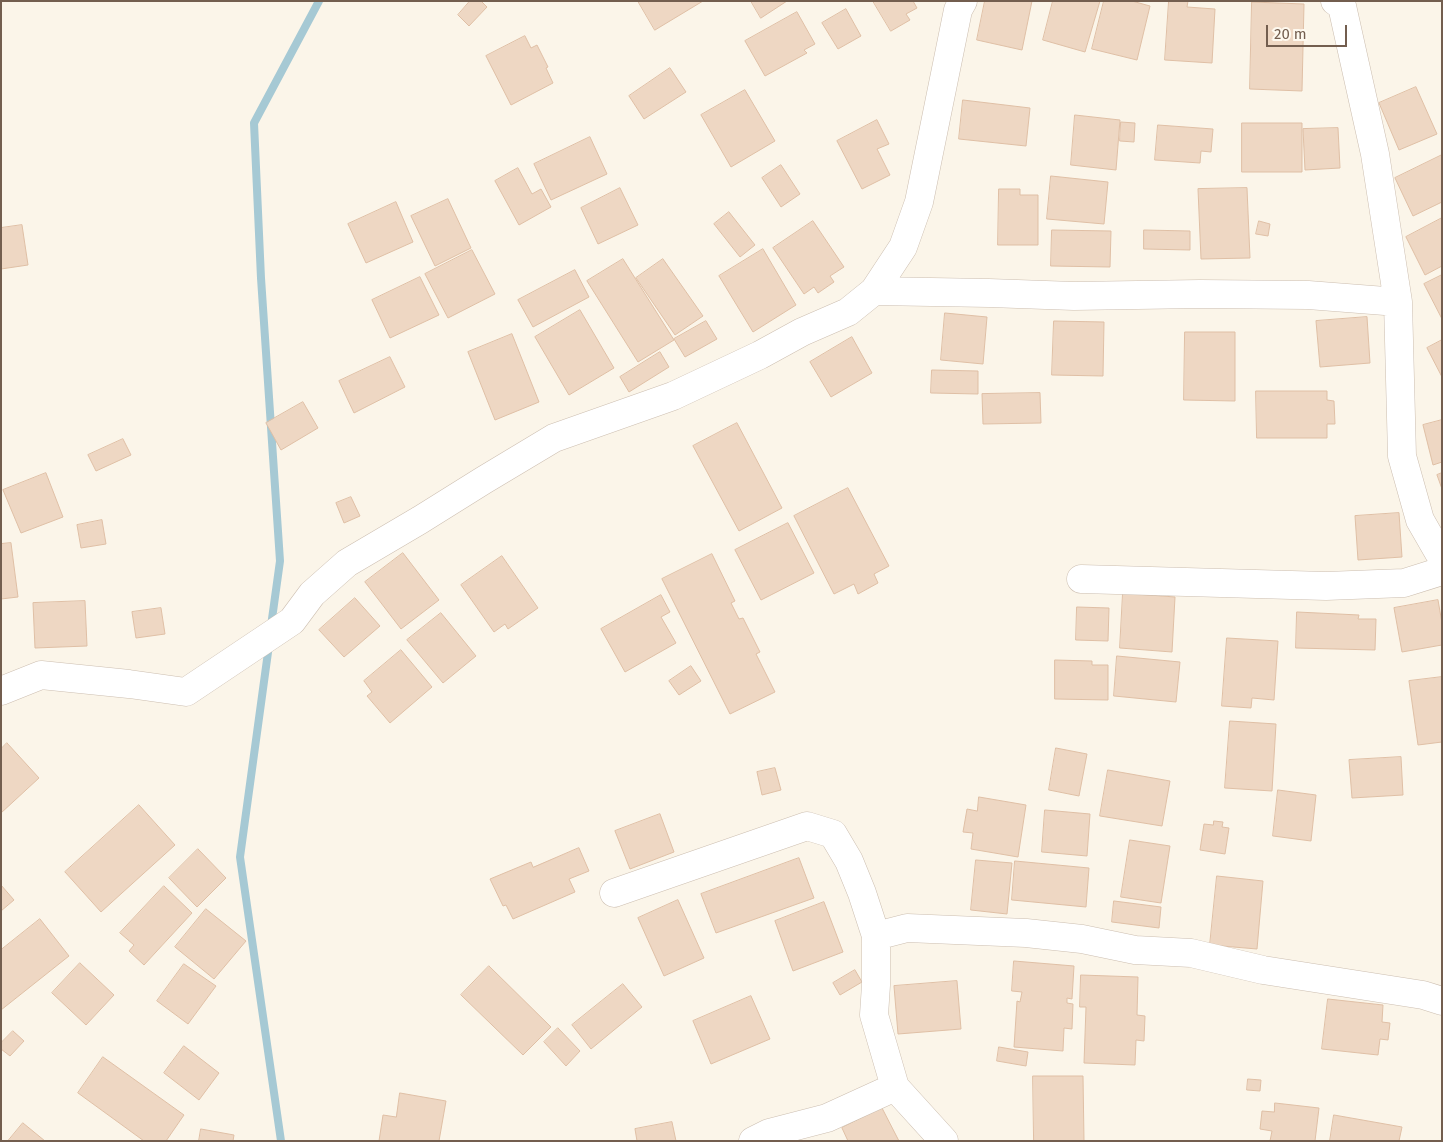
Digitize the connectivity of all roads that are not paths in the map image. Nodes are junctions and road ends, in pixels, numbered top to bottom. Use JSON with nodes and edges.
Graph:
{"nodes":[{"id":1,"x":963,"y":1,"type":"edge"},
{"id":2,"x":1335,"y":1,"type":"edge"},
{"id":3,"x":874,"y":291,"type":"junction"},
{"id":4,"x":1398,"y":302,"type":"junction"},
{"id":5,"x":1442,"y":555,"type":"edge"},
{"id":6,"x":1442,"y":571,"type":"edge"},
{"id":7,"x":1081,"y":579,"type":"dead end"},
{"id":8,"x":1,"y":691,"type":"edge"},
{"id":9,"x":614,"y":892,"type":"dead end"},
{"id":10,"x":876,"y":936,"type":"junction"},
{"id":11,"x":1442,"y":1001,"type":"edge"},
{"id":12,"x":895,"y":1087,"type":"junction"},
{"id":13,"x":753,"y":1141,"type":"edge"},
{"id":14,"x":944,"y":1141,"type":"edge"}],
"edges":[{"from":1,"to":3,"type":"street"},
{"from":2,"to":4,"type":"street"},
{"from":3,"to":4,"type":"street"},
{"from":3,"to":8,"type":"street"},
{"from":4,"to":5,"type":"street"},
{"from":6,"to":7,"type":"street"},
{"from":9,"to":10,"type":"street"},
{"from":10,"to":11,"type":"street"},
{"from":10,"to":12,"type":"street"},
{"from":12,"to":13,"type":"street"},
{"from":12,"to":14,"type":"street"}]}
